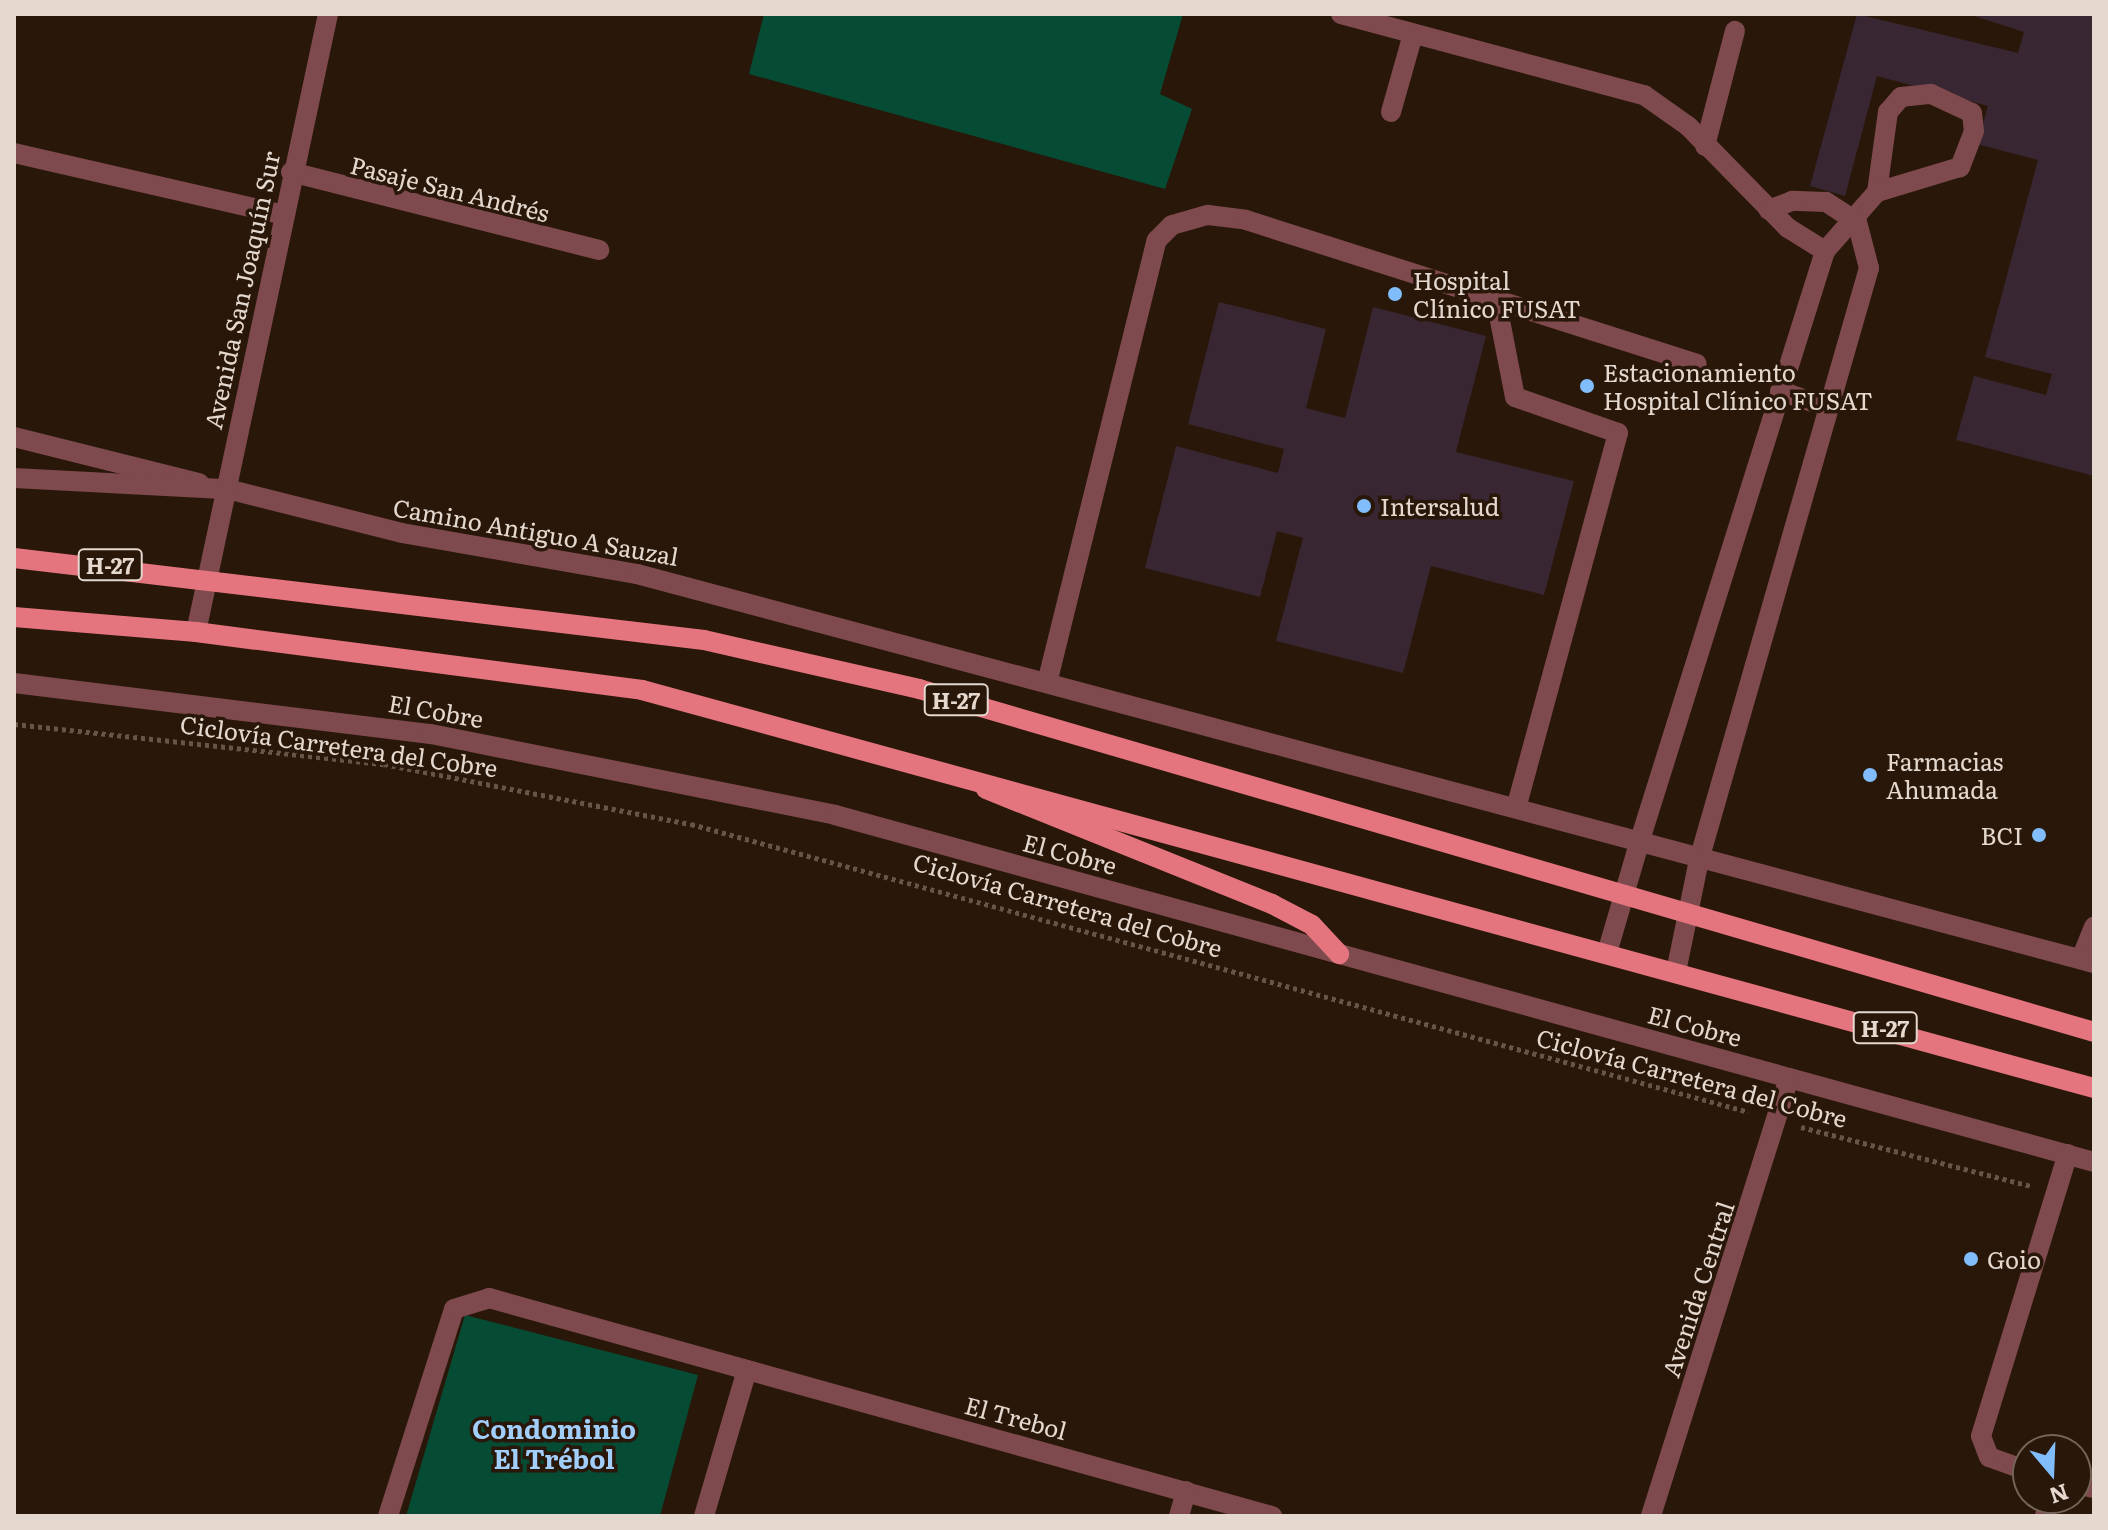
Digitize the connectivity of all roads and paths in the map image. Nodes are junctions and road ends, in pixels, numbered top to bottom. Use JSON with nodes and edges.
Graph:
{"nodes":[{"id":1,"x":328,"y":14,"type":"edge"},
{"id":2,"x":1341,"y":14,"type":"edge"},
{"id":3,"x":1735,"y":31,"type":"dead end"},
{"id":4,"x":1413,"y":34,"type":"junction"},
{"id":5,"x":1391,"y":112,"type":"dead end"},
{"id":6,"x":1705,"y":146,"type":"junction"},
{"id":7,"x":14,"y":153,"type":"edge"},
{"id":8,"x":291,"y":172,"type":"junction"},
{"id":9,"x":1877,"y":192,"type":"junction"},
{"id":10,"x":1769,"y":210,"type":"junction"},
{"id":11,"x":281,"y":214,"type":"junction"},
{"id":12,"x":1857,"y":222,"type":"junction"},
{"id":13,"x":599,"y":250,"type":"dead end"},
{"id":14,"x":1825,"y":251,"type":"junction"},
{"id":15,"x":1495,"y":295,"type":"junction"},
{"id":16,"x":1697,"y":364,"type":"dead end"},
{"id":17,"x":1780,"y":391,"type":"junction"},
{"id":18,"x":1827,"y":407,"type":"junction"},
{"id":19,"x":14,"y":437,"type":"edge"},
{"id":20,"x":14,"y":478,"type":"edge"},
{"id":21,"x":227,"y":489,"type":"junction"},
{"id":22,"x":14,"y":558,"type":"edge"},
{"id":23,"x":205,"y":577,"type":"junction"},
{"id":24,"x":14,"y":617,"type":"edge"},
{"id":25,"x":196,"y":632,"type":"junction"},
{"id":26,"x":1048,"y":679,"type":"junction"},
{"id":27,"x":14,"y":683,"type":"edge"},
{"id":28,"x":14,"y":724,"type":"edge"},
{"id":29,"x":951,"y":771,"type":"junction"},
{"id":30,"x":1517,"y":806,"type":"junction"},
{"id":31,"x":1640,"y":840,"type":"junction"},
{"id":32,"x":1699,"y":860,"type":"junction"},
{"id":33,"x":1626,"y":892,"type":"junction"},
{"id":34,"x":1689,"y":910,"type":"junction"},
{"id":35,"x":2094,"y":926,"type":"edge"},
{"id":36,"x":1607,"y":953,"type":"junction"},
{"id":37,"x":1339,"y":954,"type":"junction"},
{"id":38,"x":2087,"y":961,"type":"edge"},
{"id":39,"x":1676,"y":972,"type":"junction"},
{"id":40,"x":2094,"y":1032,"type":"edge"},
{"id":41,"x":1789,"y":1078,"type":"junction"},
{"id":42,"x":2094,"y":1088,"type":"edge"},
{"id":43,"x":1777,"y":1120,"type":"junction"},
{"id":44,"x":2068,"y":1154,"type":"junction"},
{"id":45,"x":2094,"y":1162,"type":"edge"},
{"id":46,"x":2056,"y":1192,"type":"junction"},
{"id":47,"x":747,"y":1370,"type":"junction"},
{"id":48,"x":2012,"y":1464,"type":"edge"},
{"id":49,"x":1186,"y":1491,"type":"junction"},
{"id":50,"x":388,"y":1516,"type":"edge"},
{"id":51,"x":704,"y":1516,"type":"edge"},
{"id":52,"x":1179,"y":1516,"type":"edge"},
{"id":53,"x":1272,"y":1516,"type":"edge"},
{"id":54,"x":1651,"y":1516,"type":"edge"}],
"edges":[{"from":1,"to":8,"type":"street","name":"Avenida San Joaquín Sur"},
{"from":2,"to":4,"type":"street"},
{"from":3,"to":6,"type":"street"},
{"from":4,"to":5,"type":"street"},
{"from":4,"to":6,"type":"street"},
{"from":6,"to":10,"type":"street"},
{"from":7,"to":11,"type":"street"},
{"from":8,"to":11,"type":"street","name":"Avenida San Joaquín Sur"},
{"from":8,"to":13,"type":"street","name":"Pasaje San Andrés"},
{"from":9,"to":9,"type":"street"},
{"from":9,"to":12,"type":"street"},
{"from":10,"to":12,"type":"street"},
{"from":10,"to":14,"type":"street"},
{"from":11,"to":21,"type":"street","name":"Avenida San Joaquín Sur"},
{"from":12,"to":14,"type":"street"},
{"from":12,"to":18,"type":"street"},
{"from":14,"to":17,"type":"street"},
{"from":15,"to":16,"type":"street"},
{"from":15,"to":26,"type":"street"},
{"from":15,"to":30,"type":"street"},
{"from":17,"to":18,"type":"street"},
{"from":17,"to":31,"type":"street"},
{"from":18,"to":32,"type":"street"},
{"from":19,"to":21,"type":"street","name":"Camino Antiguo A Sauzal"},
{"from":20,"to":21,"type":"street"},
{"from":21,"to":23,"type":"street","name":"Avenida San Joaquín Sur"},
{"from":21,"to":26,"type":"street","name":"Camino Antiguo A Sauzal"},
{"from":22,"to":23,"type":"main road","number":"H-27"},
{"from":23,"to":25,"type":"street","name":"Avenida San Joaquín Sur"},
{"from":23,"to":33,"type":"main road","number":"H-27"},
{"from":24,"to":25,"type":"main road","number":"H-27"},
{"from":25,"to":29,"type":"main road","number":"H-27"},
{"from":26,"to":30,"type":"street","name":"Camino Antiguo A Sauzal"},
{"from":27,"to":37,"type":"street","name":"El Cobre"},
{"from":28,"to":43,"type":"path","name":"Ciclovía Carretera del Cobre"},
{"from":29,"to":36,"type":"main road","number":"H-27"},
{"from":29,"to":37,"type":"main road"},
{"from":30,"to":31,"type":"street","name":"Camino Antiguo A Sauzal"},
{"from":31,"to":32,"type":"street","name":"Camino Antiguo A Sauzal"},
{"from":31,"to":33,"type":"street"},
{"from":32,"to":34,"type":"street"},
{"from":32,"to":38,"type":"street","name":"Camino Antiguo A Sauzal"},
{"from":33,"to":34,"type":"main road","number":"H-27"},
{"from":33,"to":36,"type":"street"},
{"from":34,"to":39,"type":"street"},
{"from":34,"to":40,"type":"main road","number":"H-27"},
{"from":35,"to":38,"type":"street"},
{"from":36,"to":39,"type":"main road","number":"H-27"},
{"from":37,"to":41,"type":"street","name":"El Cobre"},
{"from":39,"to":42,"type":"main road","number":"H-27"},
{"from":41,"to":43,"type":"street","name":"Avenida Central"},
{"from":41,"to":44,"type":"street","name":"El Cobre"},
{"from":43,"to":46,"type":"path","name":"Ciclovía Carretera del Cobre"},
{"from":43,"to":54,"type":"street","name":"Avenida Central"},
{"from":44,"to":45,"type":"street","name":"El Cobre"},
{"from":44,"to":46,"type":"street"},
{"from":46,"to":48,"type":"street"},
{"from":47,"to":49,"type":"street","name":"El Trebol"},
{"from":47,"to":50,"type":"street","name":"El Trebol"},
{"from":47,"to":51,"type":"street"},
{"from":49,"to":52,"type":"street"},
{"from":49,"to":53,"type":"street","name":"El Trebol"}]}
